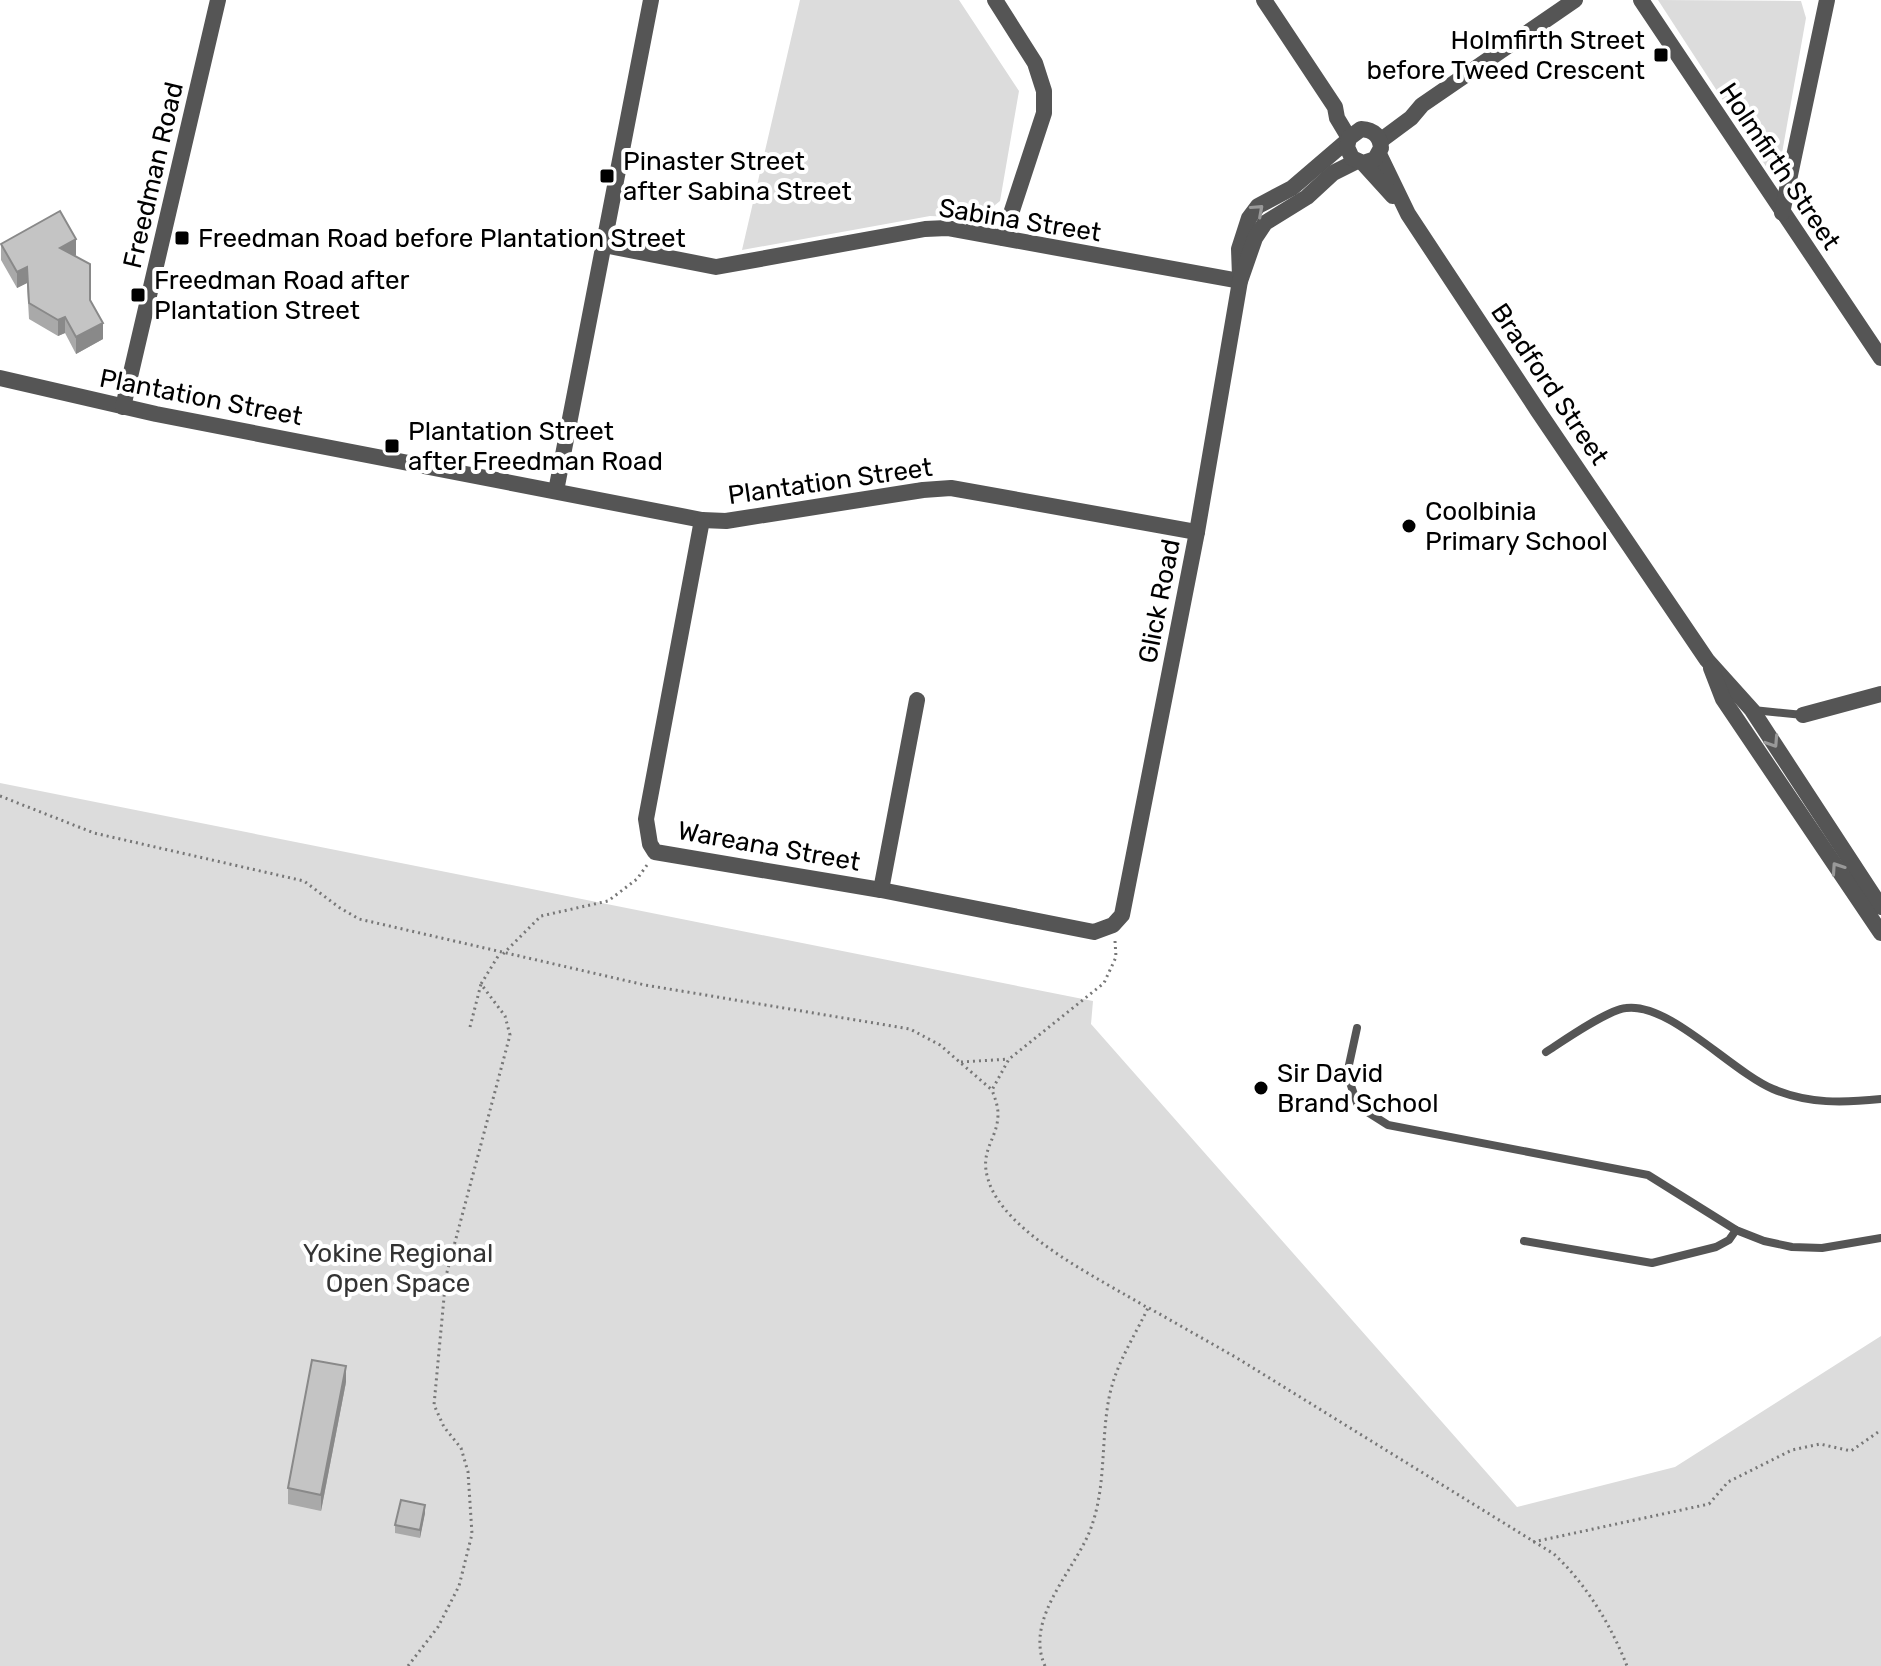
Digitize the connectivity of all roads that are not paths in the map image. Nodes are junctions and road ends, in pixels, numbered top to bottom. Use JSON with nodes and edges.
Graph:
{"nodes":[{"id":1,"x":218,"y":0,"type":"edge"},
{"id":2,"x":651,"y":0,"type":"edge"},
{"id":3,"x":995,"y":0,"type":"edge"},
{"id":4,"x":1264,"y":0,"type":"edge"},
{"id":5,"x":1575,"y":0,"type":"edge"},
{"id":6,"x":1641,"y":0,"type":"edge"},
{"id":7,"x":1827,"y":0,"type":"edge"},
{"id":8,"x":1365,"y":139,"type":"junction"},
{"id":9,"x":1360,"y":162,"type":"junction"},
{"id":10,"x":1782,"y":213,"type":"junction"},
{"id":11,"x":1408,"y":214,"type":"junction"},
{"id":12,"x":1003,"y":238,"type":"junction"},
{"id":13,"x":604,"y":245,"type":"junction"},
{"id":14,"x":1240,"y":281,"type":"junction"},
{"id":15,"x":1881,"y":358,"type":"edge"},
{"id":16,"x":0,"y":378,"type":"edge"},
{"id":17,"x":123,"y":407,"type":"junction"},
{"id":18,"x":556,"y":491,"type":"junction"},
{"id":19,"x":702,"y":520,"type":"junction"},
{"id":20,"x":1197,"y":532,"type":"junction"},
{"id":21,"x":1707,"y":660,"type":"junction"},
{"id":22,"x":1881,"y":694,"type":"edge"},
{"id":23,"x":917,"y":700,"type":"dead end"},
{"id":24,"x":1752,"y":710,"type":"junction"},
{"id":25,"x":1803,"y":715,"type":"joint"},
{"id":26,"x":881,"y":890,"type":"junction"},
{"id":27,"x":1881,"y":907,"type":"edge"},
{"id":28,"x":1113,"y":925,"type":"joint"},
{"id":29,"x":1881,"y":933,"type":"edge"},
{"id":30,"x":1357,"y":1028,"type":"dead end"},
{"id":31,"x":1546,"y":1052,"type":"dead end"},
{"id":32,"x":1881,"y":1099,"type":"edge"},
{"id":33,"x":1736,"y":1230,"type":"junction"},
{"id":34,"x":1881,"y":1238,"type":"edge"},
{"id":35,"x":1524,"y":1241,"type":"dead end"}],
"edges":[{"from":1,"to":17,"type":"street","name":"Freedman Road"},
{"from":2,"to":13,"type":"street"},
{"from":3,"to":12,"type":"street"},
{"from":4,"to":8,"type":"street","name":"Bradford Street"},
{"from":5,"to":8,"type":"street"},
{"from":6,"to":10,"type":"street","name":"Holmfirth Street"},
{"from":7,"to":10,"type":"street"},
{"from":8,"to":9,"type":"street","name":"Bradford Street"},
{"from":8,"to":9,"type":"street"},
{"from":8,"to":11,"type":"street","name":"Bradford Street"},
{"from":14,"to":8,"type":"street","name":"Glick Road","one_way":true},
{"from":9,"to":11,"type":"street","name":"Bradford Street"},
{"from":9,"to":14,"type":"street","name":"Glick Road"},
{"from":10,"to":15,"type":"street","name":"Holmfirth Street"},
{"from":11,"to":21,"type":"street","name":"Bradford Street"},
{"from":12,"to":13,"type":"street","name":"Sabina Street"},
{"from":12,"to":14,"type":"street","name":"Sabina Street"},
{"from":13,"to":18,"type":"street"},
{"from":14,"to":20,"type":"street","name":"Glick Road"},
{"from":16,"to":17,"type":"street","name":"Plantation Street"},
{"from":17,"to":18,"type":"street","name":"Plantation Street"},
{"from":18,"to":19,"type":"street","name":"Plantation Street"},
{"from":19,"to":20,"type":"street","name":"Plantation Street"},
{"from":19,"to":26,"type":"street","name":"Wareana Street"},
{"from":20,"to":28,"type":"street","name":"Glick Road"},
{"from":21,"to":24,"type":"street","name":"Bradford Street"},
{"from":29,"to":21,"type":"street","name":"Bradford Street","one_way":true},
{"from":22,"to":25,"type":"street"},
{"from":23,"to":26,"type":"street"},
{"from":24,"to":25,"type":"lane"},
{"from":24,"to":27,"type":"street","name":"Bradford Street","one_way":true},
{"from":26,"to":28,"type":"street","name":"Wareana Street"},
{"from":30,"to":33,"type":"lane"},
{"from":31,"to":32,"type":"lane"},
{"from":33,"to":34,"type":"lane"},
{"from":33,"to":35,"type":"lane"}]}
